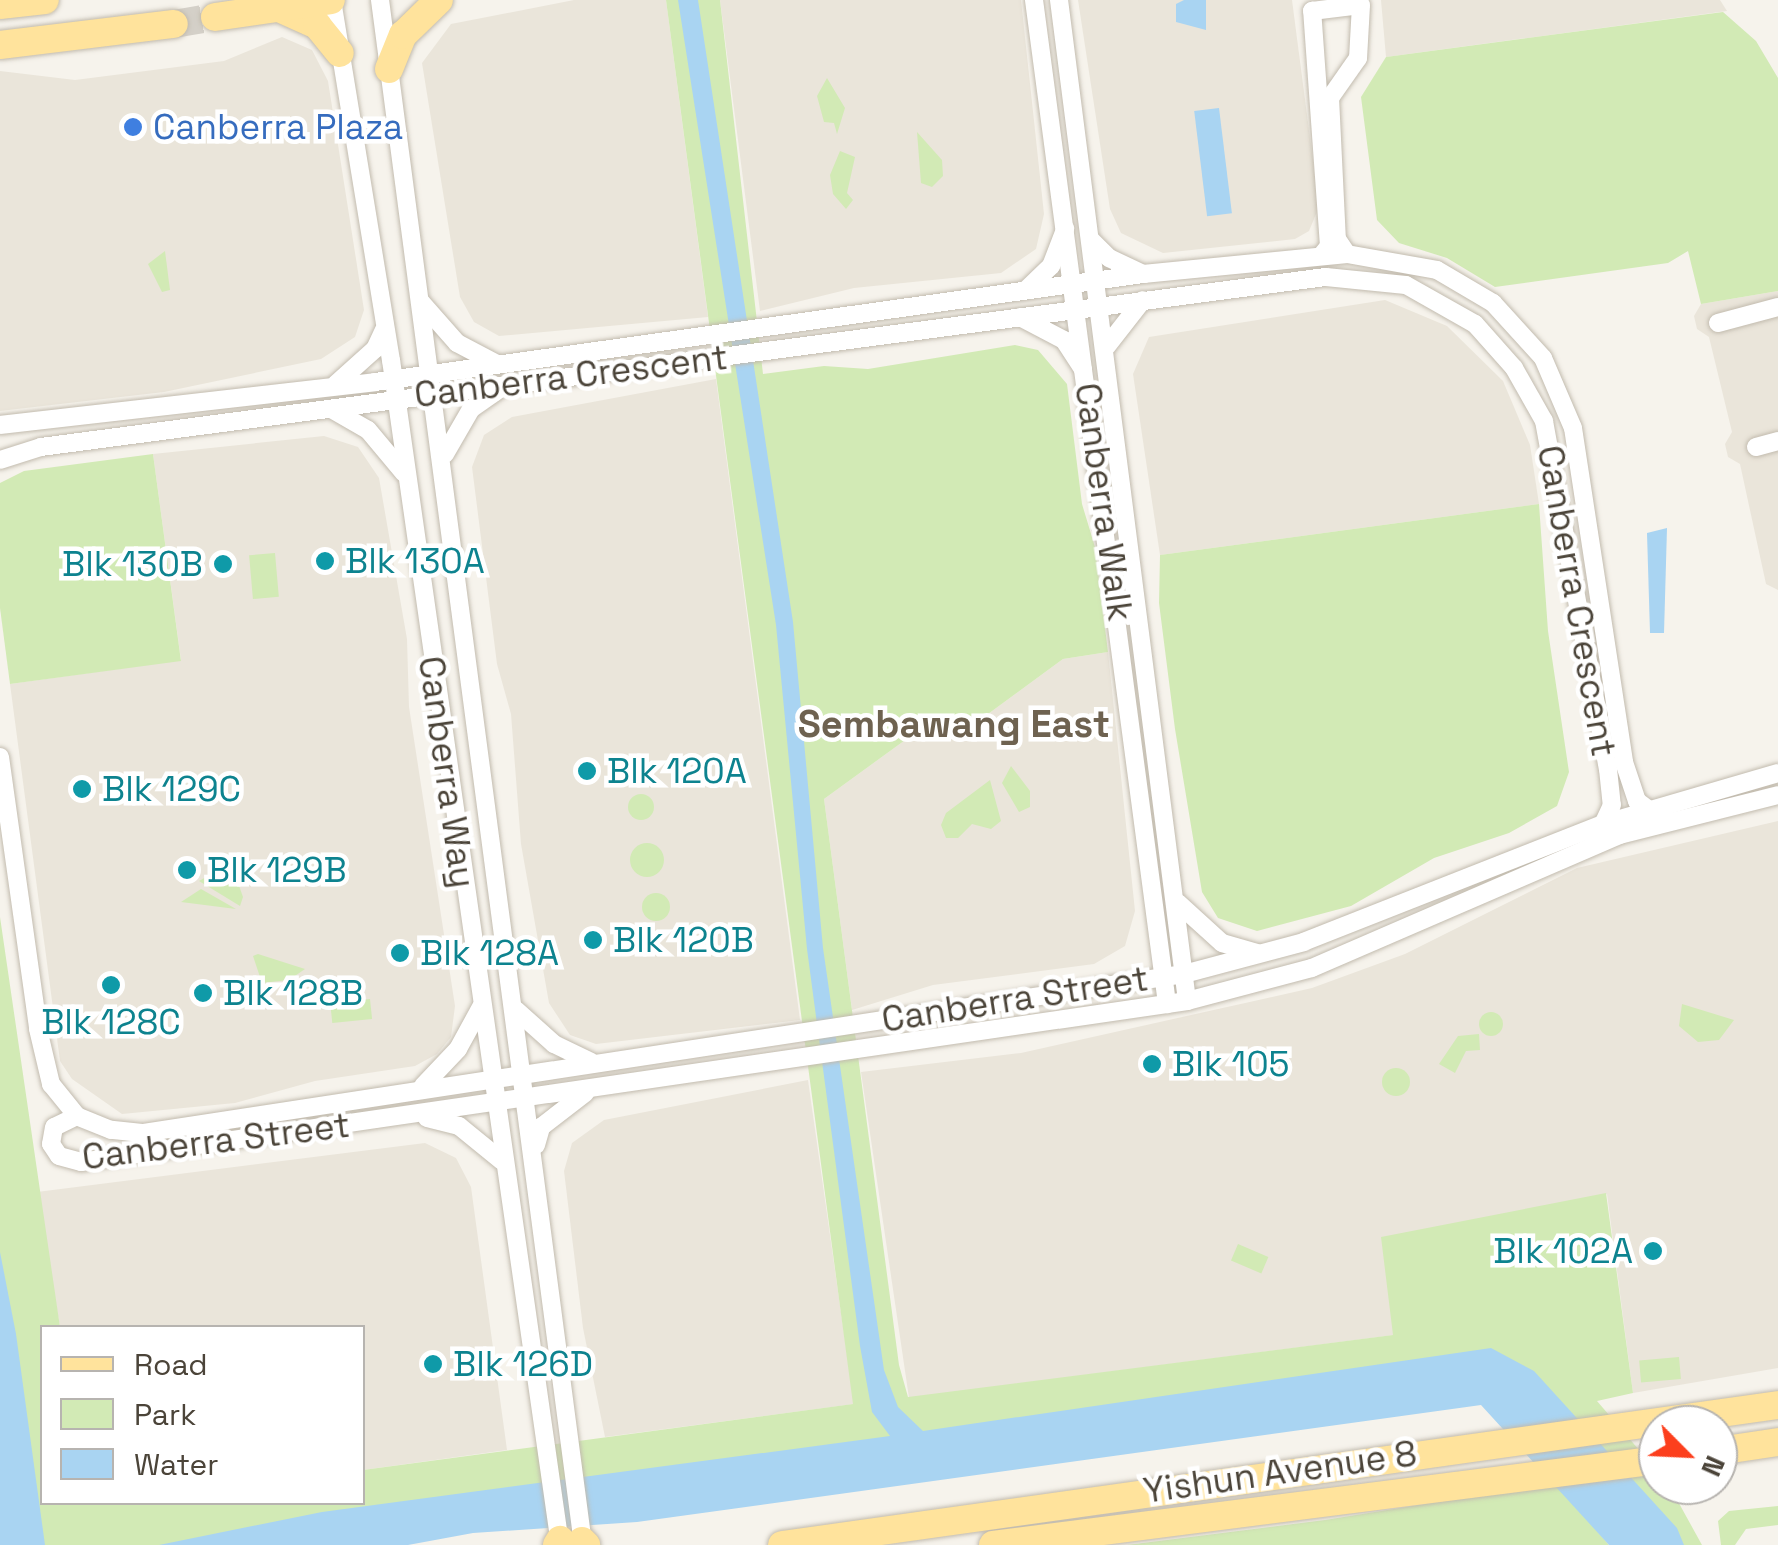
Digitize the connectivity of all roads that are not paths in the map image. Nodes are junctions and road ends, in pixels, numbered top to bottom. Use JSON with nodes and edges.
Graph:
{"nodes":[{"id":1,"x":45,"y":0,"type":"edge"},
{"id":2,"x":332,"y":0,"type":"edge"},
{"id":3,"x":380,"y":0,"type":"edge"},
{"id":4,"x":440,"y":0,"type":"edge"},
{"id":5,"x":1034,"y":0,"type":"edge"},
{"id":6,"x":1059,"y":0,"type":"edge"},
{"id":7,"x":0,"y":5,"type":"edge"},
{"id":8,"x":279,"y":8,"type":"junction"},
{"id":9,"x":214,"y":17,"type":"tunnel mouth"},
{"id":10,"x":174,"y":24,"type":"tunnel mouth"},
{"id":11,"x":0,"y":45,"type":"edge"},
{"id":12,"x":340,"y":53,"type":"junction"},
{"id":13,"x":389,"y":69,"type":"junction"},
{"id":14,"x":1066,"y":223,"type":"junction"},
{"id":15,"x":1091,"y":240,"type":"junction"},
{"id":16,"x":1346,"y":254,"type":"junction"},
{"id":17,"x":1321,"y":256,"type":"junction"},
{"id":18,"x":1144,"y":274,"type":"junction"},
{"id":19,"x":1096,"y":280,"type":"junction"},
{"id":20,"x":1073,"y":283,"type":"junction"},
{"id":21,"x":1021,"y":292,"type":"junction"},
{"id":22,"x":419,"y":299,"type":"junction"},
{"id":23,"x":1143,"y":300,"type":"junction"},
{"id":24,"x":1778,"y":307,"type":"edge"},
{"id":25,"x":1100,"y":308,"type":"junction"},
{"id":26,"x":1079,"y":311,"type":"junction"},
{"id":27,"x":1020,"y":317,"type":"junction"},
{"id":28,"x":1718,"y":324,"type":"dead end"},
{"id":29,"x":384,"y":328,"type":"junction"},
{"id":30,"x":1107,"y":346,"type":"junction"},
{"id":31,"x":496,"y":363,"type":"junction"},
{"id":32,"x":429,"y":374,"type":"junction"},
{"id":33,"x":393,"y":379,"type":"junction"},
{"id":34,"x":1088,"y":383,"type":"junction"},
{"id":35,"x":506,"y":385,"type":"junction"},
{"id":36,"x":331,"y":387,"type":"junction"},
{"id":37,"x":433,"y":394,"type":"junction"},
{"id":38,"x":396,"y":399,"type":"junction"},
{"id":39,"x":157,"y":409,"type":"junction"},
{"id":40,"x":333,"y":410,"type":"junction"},
{"id":41,"x":0,"y":424,"type":"edge"},
{"id":42,"x":170,"y":431,"type":"junction"},
{"id":43,"x":1778,"y":441,"type":"edge"},
{"id":44,"x":1756,"y":447,"type":"dead end"},
{"id":45,"x":0,"y":460,"type":"edge"},
{"id":46,"x":443,"y":460,"type":"junction"},
{"id":47,"x":404,"y":473,"type":"junction"},
{"id":48,"x":0,"y":757,"type":"edge"},
{"id":49,"x":1778,"y":774,"type":"edge"},
{"id":50,"x":1778,"y":795,"type":"edge"},
{"id":51,"x":1649,"y":810,"type":"junction"},
{"id":52,"x":1612,"y":826,"type":"junction"},
{"id":53,"x":1178,"y":903,"type":"junction"},
{"id":54,"x":1263,"y":954,"type":"junction"},
{"id":55,"x":1184,"y":974,"type":"junction"},
{"id":56,"x":1164,"y":975,"type":"junction"},
{"id":57,"x":1187,"y":1002,"type":"junction"},
{"id":58,"x":1167,"y":1004,"type":"junction"},
{"id":59,"x":482,"y":1007,"type":"junction"},
{"id":60,"x":516,"y":1009,"type":"junction"},
{"id":61,"x":591,"y":1062,"type":"junction"},
{"id":62,"x":524,"y":1071,"type":"junction"},
{"id":63,"x":492,"y":1076,"type":"junction"},
{"id":64,"x":421,"y":1087,"type":"junction"},
{"id":65,"x":590,"y":1090,"type":"junction"},
{"id":66,"x":528,"y":1100,"type":"junction"},
{"id":67,"x":494,"y":1105,"type":"junction"},
{"id":68,"x":77,"y":1116,"type":"junction"},
{"id":69,"x":418,"y":1116,"type":"junction"},
{"id":70,"x":535,"y":1154,"type":"junction"},
{"id":71,"x":502,"y":1161,"type":"junction"},
{"id":72,"x":1772,"y":1406,"type":"edge"},
{"id":73,"x":1778,"y":1442,"type":"edge"},
{"id":74,"x":1738,"y":1448,"type":"edge"},
{"id":75,"x":1638,"y":1463,"type":"edge"},
{"id":76,"x":571,"y":1542,"type":"edge"},
{"id":77,"x":782,"y":1545,"type":"edge"},
{"id":78,"x":993,"y":1545,"type":"edge"}],
"edges":[{"from":1,"to":7,"type":"main road"},
{"from":2,"to":8,"type":"main road"},
{"from":2,"to":12,"type":"street","name":"Canberra Way"},
{"from":3,"to":13,"type":"street","name":"Canberra Way"},
{"from":4,"to":13,"type":"main road"},
{"from":5,"to":14,"type":"street","name":"Canberra Walk"},
{"from":6,"to":15,"type":"street","name":"Canberra Walk"},
{"from":8,"to":9,"type":"main road"},
{"from":8,"to":12,"type":"main road"},
{"from":10,"to":11,"type":"main road"},
{"from":12,"to":29,"type":"street","name":"Canberra Way"},
{"from":13,"to":22,"type":"street","name":"Canberra Way"},
{"from":14,"to":20,"type":"street","name":"Canberra Walk"},
{"from":14,"to":21,"type":"street"},
{"from":15,"to":18,"type":"street"},
{"from":15,"to":19,"type":"street","name":"Canberra Walk"},
{"from":16,"to":17,"type":"street","name":"Canberra Crescent"},
{"from":16,"to":17,"type":"street"},
{"from":16,"to":51,"type":"street","name":"Canberra Crescent"},
{"from":17,"to":18,"type":"street","name":"Canberra Crescent"},
{"from":18,"to":19,"type":"street","name":"Canberra Crescent"},
{"from":19,"to":20,"type":"street","name":"Canberra Crescent"},
{"from":19,"to":25,"type":"street","name":"Canberra Walk"},
{"from":20,"to":21,"type":"street","name":"Canberra Crescent"},
{"from":20,"to":26,"type":"street","name":"Canberra Walk"},
{"from":21,"to":31,"type":"street","name":"Canberra Crescent"},
{"from":22,"to":31,"type":"street"},
{"from":22,"to":32,"type":"street","name":"Canberra Way"},
{"from":23,"to":25,"type":"street","name":"Canberra Crescent"},
{"from":23,"to":30,"type":"street"},
{"from":23,"to":52,"type":"street","name":"Canberra Crescent"},
{"from":24,"to":28,"type":"street"},
{"from":25,"to":26,"type":"street","name":"Canberra Crescent"},
{"from":25,"to":30,"type":"street","name":"Canberra Walk"},
{"from":26,"to":27,"type":"street","name":"Canberra Crescent"},
{"from":26,"to":34,"type":"street","name":"Canberra Walk"},
{"from":27,"to":34,"type":"street"},
{"from":27,"to":35,"type":"street","name":"Canberra Crescent"},
{"from":29,"to":33,"type":"street","name":"Canberra Way"},
{"from":29,"to":36,"type":"street"},
{"from":30,"to":53,"type":"street","name":"Canberra Walk"},
{"from":31,"to":32,"type":"street","name":"Canberra Crescent"},
{"from":32,"to":33,"type":"street","name":"Canberra Crescent"},
{"from":32,"to":37,"type":"street","name":"Canberra Way"},
{"from":33,"to":36,"type":"street","name":"Canberra Crescent"},
{"from":33,"to":38,"type":"street","name":"Canberra Way"},
{"from":34,"to":56,"type":"street","name":"Canberra Walk"},
{"from":35,"to":37,"type":"street","name":"Canberra Crescent"},
{"from":35,"to":46,"type":"street"},
{"from":36,"to":39,"type":"street","name":"Canberra Crescent"},
{"from":37,"to":38,"type":"street","name":"Canberra Crescent"},
{"from":37,"to":46,"type":"street","name":"Canberra Way"},
{"from":38,"to":40,"type":"street","name":"Canberra Crescent"},
{"from":38,"to":47,"type":"street","name":"Canberra Way"},
{"from":39,"to":41,"type":"street","name":"Canberra Crescent"},
{"from":39,"to":42,"type":"street"},
{"from":40,"to":42,"type":"street","name":"Canberra Crescent"},
{"from":40,"to":47,"type":"street"},
{"from":42,"to":45,"type":"street","name":"Canberra Crescent"},
{"from":43,"to":44,"type":"street"},
{"from":46,"to":60,"type":"street","name":"Canberra Way"},
{"from":47,"to":59,"type":"street","name":"Canberra Way"},
{"from":48,"to":68,"type":"street"},
{"from":49,"to":51,"type":"street","name":"Canberra Street"},
{"from":50,"to":52,"type":"street","name":"Canberra Street"},
{"from":51,"to":52,"type":"street","name":"Canberra Street"},
{"from":52,"to":54,"type":"street","name":"Canberra Street"},
{"from":52,"to":57,"type":"street","name":"Canberra Street"},
{"from":53,"to":54,"type":"street"},
{"from":53,"to":55,"type":"street","name":"Canberra Walk"},
{"from":54,"to":55,"type":"street","name":"Canberra Street"},
{"from":55,"to":56,"type":"street","name":"Canberra Street"},
{"from":55,"to":57,"type":"street","name":"Canberra Walk"},
{"from":56,"to":58,"type":"street","name":"Canberra Walk"},
{"from":56,"to":61,"type":"street","name":"Canberra Street"},
{"from":57,"to":58,"type":"street","name":"Canberra Street"},
{"from":58,"to":65,"type":"street","name":"Canberra Street"},
{"from":59,"to":63,"type":"street","name":"Canberra Way"},
{"from":59,"to":64,"type":"street"},
{"from":60,"to":61,"type":"street"},
{"from":60,"to":62,"type":"street","name":"Canberra Way"},
{"from":61,"to":62,"type":"street","name":"Canberra Street"},
{"from":62,"to":63,"type":"street","name":"Canberra Street"},
{"from":62,"to":66,"type":"street","name":"Canberra Way"},
{"from":63,"to":64,"type":"street","name":"Canberra Street"},
{"from":63,"to":67,"type":"street","name":"Canberra Way"},
{"from":64,"to":68,"type":"street","name":"Canberra Street"},
{"from":65,"to":66,"type":"street","name":"Canberra Street"},
{"from":65,"to":70,"type":"street"},
{"from":66,"to":67,"type":"street","name":"Canberra Street"},
{"from":66,"to":70,"type":"street","name":"Canberra Way"},
{"from":67,"to":69,"type":"street","name":"Canberra Street"},
{"from":67,"to":71,"type":"street","name":"Canberra Way"},
{"from":68,"to":69,"type":"street","name":"Canberra Street"},
{"from":69,"to":71,"type":"street"},
{"from":70,"to":76,"type":"street","name":"Canberra Way"},
{"from":71,"to":76,"type":"street","name":"Canberra Way"},
{"from":72,"to":77,"type":"main road","name":"Yishun Avenue 8"},
{"from":73,"to":74,"type":"main road"},
{"from":75,"to":78,"type":"main road","name":"Yishun Avenue 8"}]}
